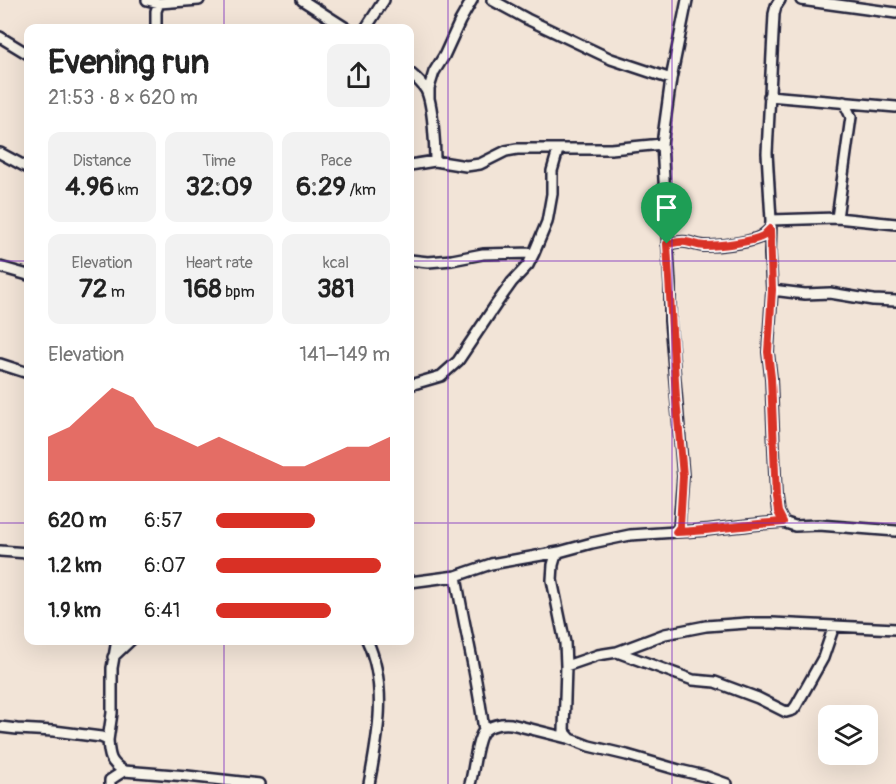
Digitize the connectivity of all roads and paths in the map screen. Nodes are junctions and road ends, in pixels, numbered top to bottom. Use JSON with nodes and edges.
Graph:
{"nodes":[{"id":1,"x":147,"y":0,"type":"edge"},
{"id":2,"x":199,"y":0,"type":"edge"},
{"id":3,"x":302,"y":0,"type":"edge"},
{"id":4,"x":384,"y":0,"type":"edge"},
{"id":5,"x":472,"y":0,"type":"edge"},
{"id":6,"x":492,"y":0,"type":"edge"},
{"id":7,"x":687,"y":0,"type":"edge"},
{"id":8,"x":780,"y":0,"type":"edge"},
{"id":9,"x":801,"y":0,"type":"edge"},
{"id":10,"x":159,"y":3,"type":"junction"},
{"id":11,"x":861,"y":4,"type":"edge"},
{"id":12,"x":896,"y":13,"type":"edge"},
{"id":13,"x":156,"y":24,"type":"edge"},
{"id":14,"x":339,"y":24,"type":"edge"},
{"id":15,"x":369,"y":24,"type":"edge"},
{"id":16,"x":0,"y":37,"type":"edge"},
{"id":17,"x":24,"y":52,"type":"edge"},
{"id":18,"x":434,"y":72,"type":"junction"},
{"id":19,"x":414,"y":76,"type":"edge"},
{"id":20,"x":414,"y":77,"type":"edge"},
{"id":21,"x":671,"y":79,"type":"junction"},
{"id":22,"x":770,"y":96,"type":"junction"},
{"id":23,"x":429,"y":98,"type":"junction"},
{"id":24,"x":844,"y":102,"type":"junction"},
{"id":25,"x":862,"y":104,"type":"junction"},
{"id":26,"x":896,"y":107,"type":"edge"},
{"id":27,"x":851,"y":117,"type":"junction"},
{"id":28,"x":662,"y":144,"type":"junction"},
{"id":29,"x":558,"y":150,"type":"junction"},
{"id":30,"x":0,"y":153,"type":"edge"},
{"id":31,"x":435,"y":162,"type":"junction"},
{"id":32,"x":414,"y":165,"type":"edge"},
{"id":33,"x":24,"y":166,"type":"edge"},
{"id":34,"x":837,"y":218,"type":"junction"},
{"id":35,"x":896,"y":224,"type":"edge"},
{"id":36,"x":770,"y":225,"type":"junction"},
{"id":37,"x":667,"y":244,"type":"junction"},
{"id":38,"x":534,"y":253,"type":"junction"},
{"id":39,"x":414,"y":260,"type":"edge"},
{"id":40,"x":0,"y":267,"type":"edge"},
{"id":41,"x":24,"y":274,"type":"edge"},
{"id":42,"x":772,"y":290,"type":"junction"},
{"id":43,"x":896,"y":301,"type":"edge"},
{"id":44,"x":0,"y":364,"type":"edge"},
{"id":45,"x":24,"y":372,"type":"edge"},
{"id":46,"x":414,"y":384,"type":"edge"},
{"id":47,"x":783,"y":522,"type":"junction"},
{"id":48,"x":896,"y":531,"type":"edge"},
{"id":49,"x":676,"y":532,"type":"junction"},
{"id":50,"x":0,"y":551,"type":"edge"},
{"id":51,"x":559,"y":552,"type":"junction"},
{"id":52,"x":24,"y":553,"type":"edge"},
{"id":53,"x":456,"y":576,"type":"junction"},
{"id":54,"x":414,"y":581,"type":"edge"},
{"id":55,"x":834,"y":626,"type":"junction"},
{"id":56,"x":896,"y":629,"type":"edge"},
{"id":57,"x":116,"y":645,"type":"edge"},
{"id":58,"x":126,"y":645,"type":"edge"},
{"id":59,"x":369,"y":645,"type":"edge"},
{"id":60,"x":617,"y":652,"type":"junction"},
{"id":61,"x":113,"y":657,"type":"junction"},
{"id":62,"x":566,"y":666,"type":"junction"},
{"id":63,"x":0,"y":727,"type":"edge"},
{"id":64,"x":484,"y":731,"type":"junction"},
{"id":65,"x":571,"y":739,"type":"junction"},
{"id":66,"x":108,"y":740,"type":"junction"},
{"id":67,"x":111,"y":759,"type":"junction"},
{"id":68,"x":124,"y":771,"type":"junction"},
{"id":69,"x":110,"y":782,"type":"edge"},
{"id":70,"x":259,"y":784,"type":"edge"},
{"id":71,"x":369,"y":784,"type":"edge"},
{"id":72,"x":470,"y":784,"type":"edge"},
{"id":73,"x":727,"y":784,"type":"edge"}],
"edges":[{"from":1,"to":10,"type":"street"},
{"from":2,"to":10,"type":"street"},
{"from":3,"to":14,"type":"street"},
{"from":4,"to":15,"type":"street"},
{"from":5,"to":18,"type":"street"},
{"from":6,"to":21,"type":"street"},
{"from":7,"to":21,"type":"street"},
{"from":8,"to":22,"type":"street"},
{"from":9,"to":11,"type":"street"},
{"from":10,"to":13,"type":"street"},
{"from":11,"to":12,"type":"street"},
{"from":16,"to":17,"type":"street"},
{"from":18,"to":19,"type":"street"},
{"from":18,"to":23,"type":"street"},
{"from":20,"to":23,"type":"street"},
{"from":21,"to":28,"type":"street"},
{"from":22,"to":24,"type":"street"},
{"from":22,"to":36,"type":"street"},
{"from":23,"to":31,"type":"street"},
{"from":24,"to":25,"type":"street"},
{"from":24,"to":27,"type":"street"},
{"from":25,"to":26,"type":"street"},
{"from":25,"to":27,"type":"street"},
{"from":27,"to":34,"type":"street"},
{"from":28,"to":29,"type":"street"},
{"from":28,"to":37,"type":"street"},
{"from":29,"to":31,"type":"street"},
{"from":29,"to":38,"type":"street"},
{"from":30,"to":33,"type":"street"},
{"from":31,"to":32,"type":"street"},
{"from":34,"to":35,"type":"street"},
{"from":34,"to":36,"type":"street"},
{"from":36,"to":37,"type":"street"},
{"from":36,"to":42,"type":"street"},
{"from":37,"to":49,"type":"street"},
{"from":38,"to":39,"type":"street"},
{"from":38,"to":46,"type":"street"},
{"from":40,"to":41,"type":"street"},
{"from":42,"to":43,"type":"street"},
{"from":42,"to":47,"type":"street"},
{"from":44,"to":45,"type":"street"},
{"from":47,"to":48,"type":"street"},
{"from":47,"to":49,"type":"street"},
{"from":49,"to":51,"type":"street"},
{"from":50,"to":52,"type":"street"},
{"from":51,"to":53,"type":"street"},
{"from":51,"to":62,"type":"street"},
{"from":53,"to":54,"type":"street"},
{"from":53,"to":64,"type":"street"},
{"from":55,"to":56,"type":"street"},
{"from":55,"to":60,"type":"street"},
{"from":55,"to":60,"type":"street"},
{"from":57,"to":61,"type":"street"},
{"from":58,"to":61,"type":"street"},
{"from":59,"to":71,"type":"street"},
{"from":60,"to":62,"type":"street"},
{"from":61,"to":66,"type":"street"},
{"from":62,"to":65,"type":"street"},
{"from":63,"to":66,"type":"street"},
{"from":64,"to":65,"type":"street"},
{"from":64,"to":72,"type":"street"},
{"from":65,"to":73,"type":"street"},
{"from":66,"to":67,"type":"street"},
{"from":67,"to":68,"type":"street"},
{"from":67,"to":69,"type":"street"},
{"from":68,"to":69,"type":"street"},
{"from":68,"to":70,"type":"street"}]}
